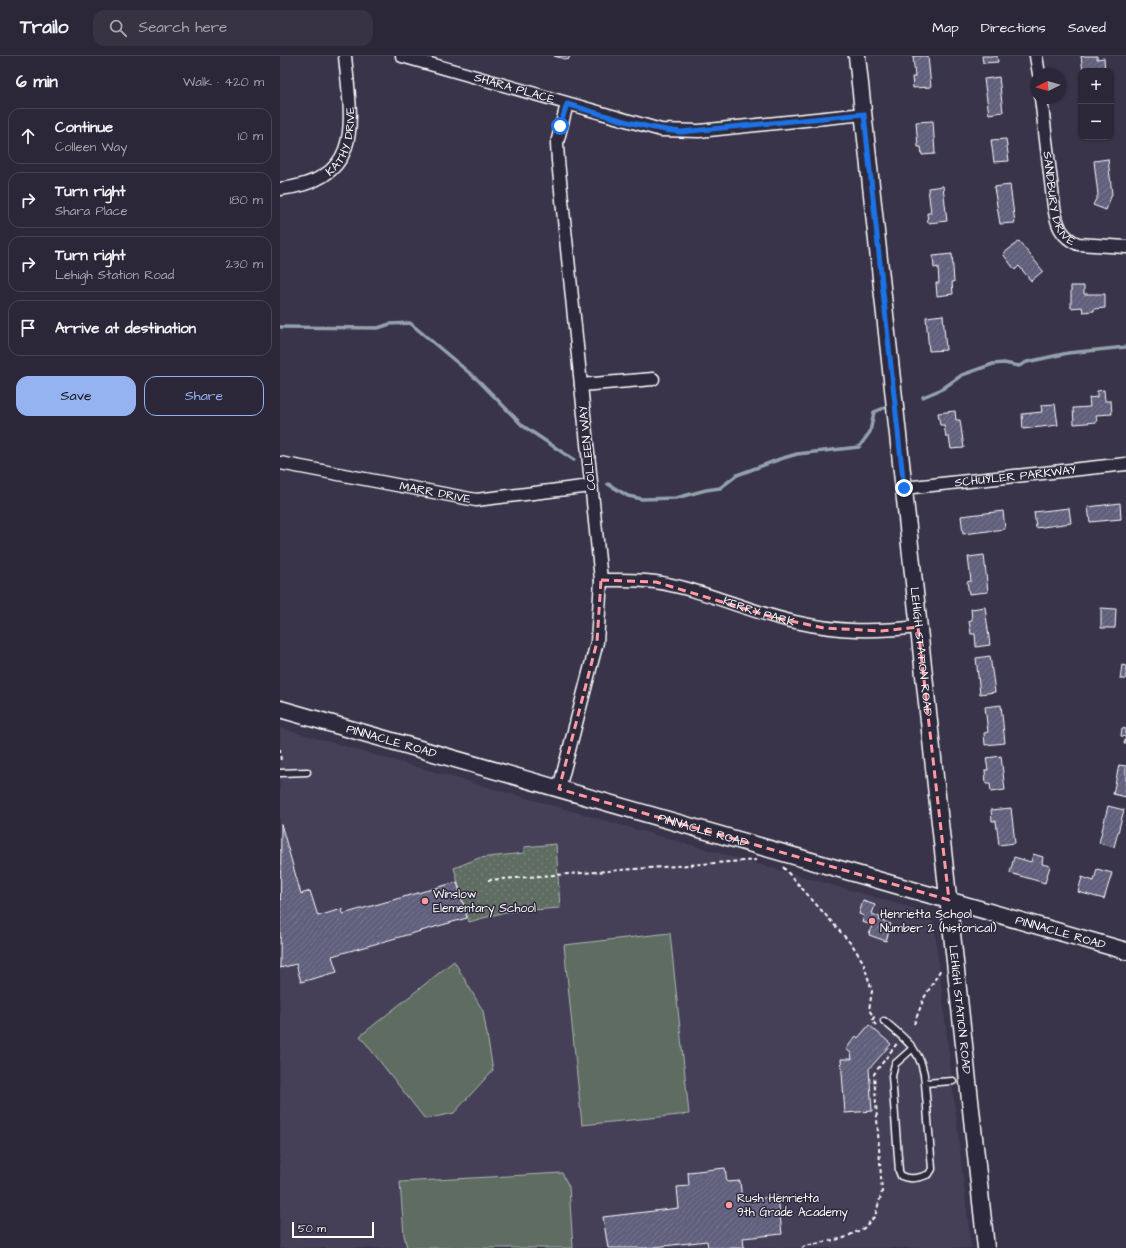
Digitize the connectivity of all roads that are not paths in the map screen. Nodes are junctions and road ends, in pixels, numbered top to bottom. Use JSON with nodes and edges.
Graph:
{"nodes":[{"id":1,"x":345,"y":56,"type":"edge"},
{"id":2,"x":402,"y":56,"type":"edge"},
{"id":3,"x":857,"y":56,"type":"edge"},
{"id":4,"x":1036,"y":56,"type":"edge"},
{"id":5,"x":1037,"y":68,"type":"edge"},
{"id":6,"x":567,"y":104,"type":"junction"},
{"id":7,"x":1042,"y":104,"type":"edge"},
{"id":8,"x":864,"y":114,"type":"junction"},
{"id":9,"x":280,"y":189,"type":"edge"},
{"id":10,"x":1126,"y":247,"type":"edge"},
{"id":11,"x":652,"y":379,"type":"dead end"},
{"id":12,"x":581,"y":385,"type":"junction"},
{"id":13,"x":280,"y":463,"type":"edge"},
{"id":14,"x":1126,"y":464,"type":"edge"},
{"id":15,"x":591,"y":486,"type":"junction"},
{"id":16,"x":904,"y":488,"type":"junction"},
{"id":17,"x":601,"y":580,"type":"junction"},
{"id":18,"x":918,"y":627,"type":"junction"},
{"id":19,"x":280,"y":709,"type":"edge"},
{"id":20,"x":307,"y":772,"type":"dead end"},
{"id":21,"x":280,"y":773,"type":"edge"},
{"id":22,"x":560,"y":789,"type":"junction"},
{"id":23,"x":949,"y":900,"type":"junction"},
{"id":24,"x":1126,"y":951,"type":"edge"},
{"id":25,"x":884,"y":1021,"type":"dead end"},
{"id":26,"x":913,"y":1048,"type":"junction"},
{"id":27,"x":953,"y":1081,"type":"dead end"},
{"id":28,"x":925,"y":1083,"type":"junction"},
{"id":29,"x":986,"y":1248,"type":"edge"}],
"edges":[{"from":1,"to":9,"type":"street","name":"KATHY DRIVE"},
{"from":2,"to":6,"type":"street","name":"SHARA PLACE"},
{"from":3,"to":8,"type":"main road","name":"LEHIGH STATION ROAD"},
{"from":4,"to":5,"type":"street"},
{"from":6,"to":8,"type":"street","name":"SHARA PLACE"},
{"from":6,"to":12,"type":"street","name":"COLLEEN WAY"},
{"from":7,"to":10,"type":"street","name":"SANDBURY DRIVE"},
{"from":8,"to":16,"type":"main road","name":"LEHIGH STATION ROAD"},
{"from":11,"to":12,"type":"street"},
{"from":12,"to":15,"type":"street","name":"COLLEEN WAY"},
{"from":13,"to":15,"type":"street","name":"MARR DRIVE"},
{"from":14,"to":16,"type":"street","name":"SCHUYLER PARKWAY"},
{"from":15,"to":17,"type":"street","name":"COLLEEN WAY"},
{"from":16,"to":18,"type":"main road","name":"LEHIGH STATION ROAD"},
{"from":17,"to":18,"type":"street","name":"KERRY PARK"},
{"from":17,"to":22,"type":"street","name":"COLLEEN WAY"},
{"from":18,"to":23,"type":"main road","name":"LEHIGH STATION ROAD"},
{"from":19,"to":22,"type":"main road","name":"PINNACLE ROAD"},
{"from":20,"to":21,"type":"lane"},
{"from":22,"to":23,"type":"main road","name":"PINNACLE ROAD"},
{"from":23,"to":24,"type":"main road","name":"PINNACLE ROAD"},
{"from":23,"to":29,"type":"main road","name":"LEHIGH STATION ROAD"},
{"from":25,"to":26,"type":"lane"},
{"from":26,"to":28,"type":"lane"},
{"from":26,"to":28,"type":"lane"},
{"from":27,"to":28,"type":"lane"}]}
